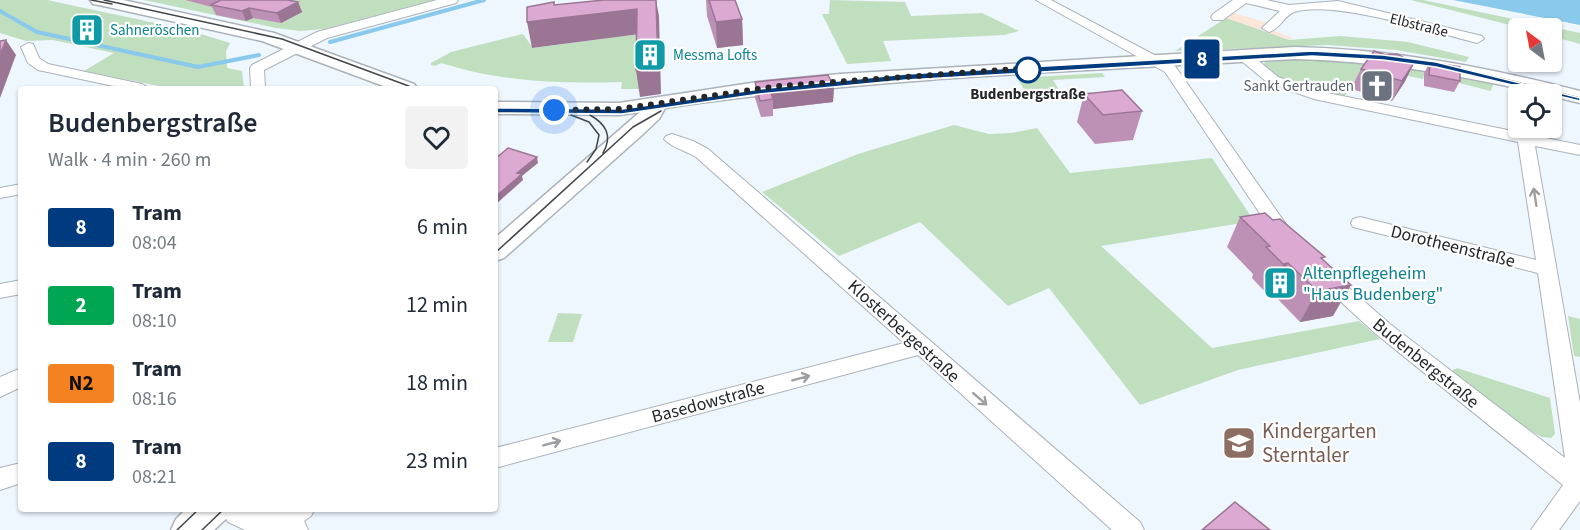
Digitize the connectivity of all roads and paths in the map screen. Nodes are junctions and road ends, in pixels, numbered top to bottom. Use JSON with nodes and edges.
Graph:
{"nodes":[{"id":1,"x":99,"y":0,"type":"edge"},
{"id":2,"x":452,"y":0,"type":"edge"},
{"id":3,"x":1042,"y":0,"type":"edge"},
{"id":4,"x":1241,"y":0,"type":"edge"},
{"id":5,"x":1250,"y":0,"type":"edge"},
{"id":6,"x":1289,"y":9,"type":"junction"},
{"id":7,"x":1218,"y":17,"type":"dead end"},
{"id":8,"x":1269,"y":28,"type":"dead end"},
{"id":9,"x":1477,"y":39,"type":"dead end"},
{"id":10,"x":298,"y":46,"type":"junction"},
{"id":11,"x":28,"y":47,"type":"dead end"},
{"id":12,"x":1243,"y":55,"type":"junction"},
{"id":13,"x":1156,"y":60,"type":"junction"},
{"id":14,"x":133,"y":86,"type":"edge"},
{"id":15,"x":258,"y":86,"type":"edge"},
{"id":16,"x":402,"y":86,"type":"edge"},
{"id":17,"x":1580,"y":97,"type":"edge"},
{"id":18,"x":657,"y":104,"type":"junction"},
{"id":19,"x":498,"y":108,"type":"edge"},
{"id":20,"x":557,"y":110,"type":"junction"},
{"id":21,"x":672,"y":139,"type":"dead end"},
{"id":22,"x":1526,"y":139,"type":"junction"},
{"id":23,"x":1580,"y":150,"type":"edge"},
{"id":24,"x":596,"y":162,"type":"junction"},
{"id":25,"x":18,"y":190,"type":"edge"},
{"id":26,"x":0,"y":193,"type":"edge"},
{"id":27,"x":1360,"y":223,"type":"dead end"},
{"id":28,"x":498,"y":249,"type":"edge"},
{"id":29,"x":1547,"y":269,"type":"junction"},
{"id":30,"x":18,"y":288,"type":"edge"},
{"id":31,"x":0,"y":291,"type":"edge"},
{"id":32,"x":920,"y":347,"type":"junction"},
{"id":33,"x":1572,"y":367,"type":"edge"},
{"id":34,"x":498,"y":457,"type":"edge"},
{"id":35,"x":18,"y":474,"type":"edge"},
{"id":36,"x":0,"y":479,"type":"edge"},
{"id":37,"x":1579,"y":484,"type":"edge"},
{"id":38,"x":209,"y":512,"type":"edge"},
{"id":39,"x":235,"y":512,"type":"edge"},
{"id":40,"x":285,"y":517,"type":"edge"},
{"id":41,"x":189,"y":530,"type":"edge"},
{"id":42,"x":1131,"y":530,"type":"edge"},
{"id":43,"x":1544,"y":530,"type":"edge"}],
"edges":[{"from":1,"to":10,"type":"main road"},
{"from":2,"to":10,"type":"street"},
{"from":3,"to":13,"type":"street","name":"Budenbergstraße"},
{"from":4,"to":7,"type":"street"},
{"from":5,"to":6,"type":"street","name":"Elbstraße"},
{"from":6,"to":8,"type":"street"},
{"from":6,"to":9,"type":"street","name":"Elbstraße"},
{"from":10,"to":15,"type":"street"},
{"from":10,"to":16,"type":"main road"},
{"from":11,"to":14,"type":"street"},
{"from":12,"to":13,"type":"main road"},
{"from":12,"to":17,"type":"main road"},
{"from":12,"to":22,"type":"street"},
{"from":13,"to":18,"type":"main road"},
{"from":13,"to":37,"type":"street","name":"Budenbergstraße"},
{"from":18,"to":20,"type":"main road"},
{"from":18,"to":24,"type":"main road"},
{"from":19,"to":20,"type":"main road"},
{"from":20,"to":24,"type":"main road"},
{"from":21,"to":32,"type":"street","name":"Klosterbergestraße"},
{"from":22,"to":23,"type":"street"},
{"from":29,"to":22,"type":"street","name":"Dorotheenstraße","one_way":true},
{"from":24,"to":28,"type":"main road"},
{"from":25,"to":26,"type":"street"},
{"from":27,"to":29,"type":"street","name":"Dorotheenstraße"},
{"from":29,"to":33,"type":"street","name":"Dorotheenstraße"},
{"from":30,"to":31,"type":"street"},
{"from":34,"to":32,"type":"street","name":"Basedowstraße","one_way":true},
{"from":32,"to":42,"type":"street","name":"Klosterbergestraße","one_way":true},
{"from":33,"to":37,"type":"street","name":"Dorotheenstraße"},
{"from":35,"to":36,"type":"street"},
{"from":37,"to":43,"type":"street"},
{"from":38,"to":41,"type":"main road"},
{"from":39,"to":40,"type":"street"}]}
